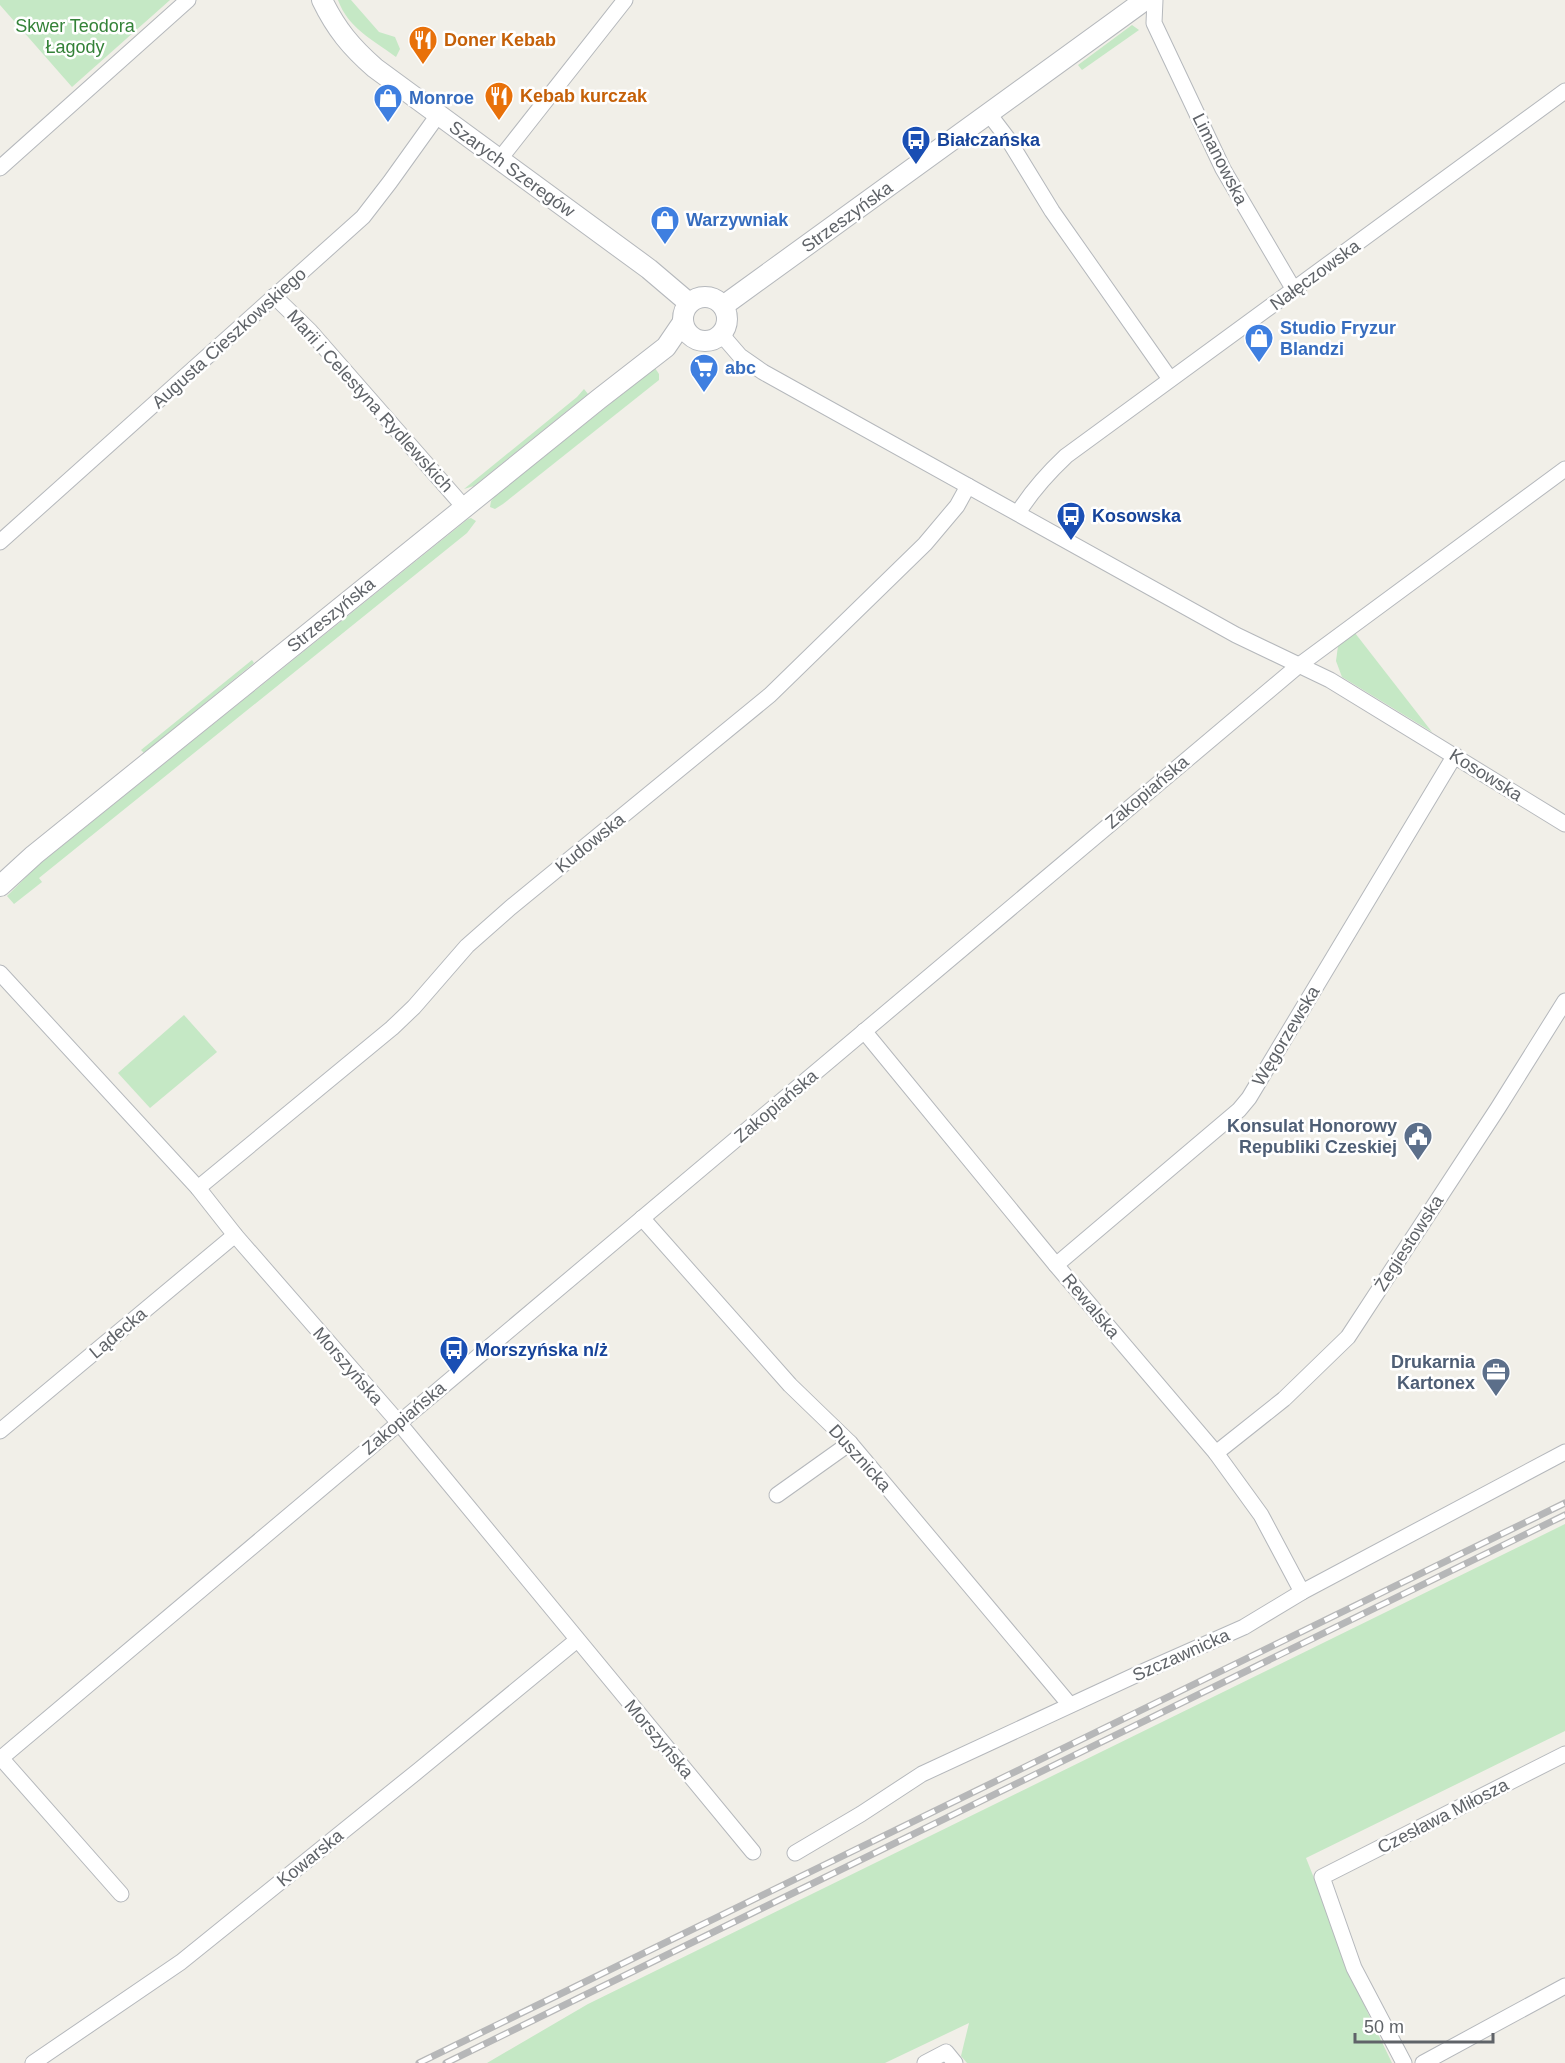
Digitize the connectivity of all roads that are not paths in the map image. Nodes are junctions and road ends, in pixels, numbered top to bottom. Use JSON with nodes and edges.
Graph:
{"nodes":[{"id":1,"x":188,"y":0,"type":"edge"},
{"id":2,"x":322,"y":0,"type":"edge"},
{"id":3,"x":625,"y":0,"type":"edge"},
{"id":4,"x":1145,"y":0,"type":"edge"},
{"id":5,"x":1155,"y":0,"type":"edge"},
{"id":6,"x":1125,"y":15,"type":"junction"},
{"id":7,"x":1154,"y":23,"type":"junction"},
{"id":8,"x":1565,"y":91,"type":"edge"},
{"id":9,"x":989,"y":114,"type":"junction"},
{"id":10,"x":438,"y":115,"type":"junction"},
{"id":11,"x":500,"y":160,"type":"junction"},
{"id":12,"x":0,"y":168,"type":"edge"},
{"id":13,"x":1294,"y":290,"type":"junction"},
{"id":14,"x":274,"y":296,"type":"junction"},
{"id":15,"x":689,"y":303,"type":"junction"},
{"id":16,"x":723,"y":306,"type":"junction"},
{"id":17,"x":682,"y":322,"type":"junction"},
{"id":18,"x":721,"y":334,"type":"junction"},
{"id":19,"x":699,"y":341,"type":"junction"},
{"id":20,"x":666,"y":347,"type":"junction"},
{"id":21,"x":1170,"y":379,"type":"junction"},
{"id":22,"x":1565,"y":469,"type":"edge"},
{"id":23,"x":968,"y":486,"type":"junction"},
{"id":24,"x":464,"y":507,"type":"junction"},
{"id":25,"x":1018,"y":513,"type":"junction"},
{"id":26,"x":0,"y":542,"type":"edge"},
{"id":27,"x":1298,"y":666,"type":"junction"},
{"id":28,"x":1455,"y":755,"type":"junction"},
{"id":29,"x":1565,"y":824,"type":"edge"},
{"id":30,"x":0,"y":886,"type":"edge"},
{"id":31,"x":0,"y":973,"type":"edge"},
{"id":32,"x":1565,"y":1001,"type":"edge"},
{"id":33,"x":864,"y":1031,"type":"junction"},
{"id":34,"x":198,"y":1188,"type":"junction"},
{"id":35,"x":642,"y":1218,"type":"junction"},
{"id":36,"x":235,"y":1235,"type":"junction"},
{"id":37,"x":1056,"y":1264,"type":"junction"},
{"id":38,"x":399,"y":1423,"type":"junction"},
{"id":39,"x":0,"y":1431,"type":"edge"},
{"id":40,"x":850,"y":1443,"type":"junction"},
{"id":41,"x":1565,"y":1452,"type":"edge"},
{"id":42,"x":1216,"y":1453,"type":"junction"},
{"id":43,"x":777,"y":1496,"type":"dead end"},
{"id":44,"x":1302,"y":1592,"type":"junction"},
{"id":45,"x":577,"y":1640,"type":"junction"},
{"id":46,"x":1070,"y":1706,"type":"junction"},
{"id":47,"x":1565,"y":1754,"type":"edge"},
{"id":48,"x":0,"y":1758,"type":"edge"},
{"id":49,"x":753,"y":1852,"type":"dead end"},
{"id":50,"x":795,"y":1853,"type":"dead end"},
{"id":51,"x":121,"y":1894,"type":"dead end"},
{"id":52,"x":1565,"y":1986,"type":"edge"},
{"id":53,"x":951,"y":2057,"type":"edge"},
{"id":54,"x":33,"y":2063,"type":"edge"},
{"id":55,"x":925,"y":2063,"type":"edge"},
{"id":56,"x":1404,"y":2063,"type":"edge"},
{"id":57,"x":1423,"y":2063,"type":"edge"}],
"edges":[{"from":1,"to":12,"type":"street"},
{"from":2,"to":10,"type":"street","name":"Szarych Szeregów"},
{"from":3,"to":11,"type":"street"},
{"from":4,"to":6,"type":"street","name":"Strzeszyńska"},
{"from":5,"to":7,"type":"street","name":"Limanowska"},
{"from":6,"to":7,"type":"street"},
{"from":6,"to":9,"type":"street","name":"Strzeszyńska"},
{"from":7,"to":13,"type":"street","name":"Limanowska"},
{"from":8,"to":13,"type":"street","name":"Nałęczowska"},
{"from":9,"to":16,"type":"street","name":"Strzeszyńska"},
{"from":9,"to":21,"type":"street"},
{"from":10,"to":11,"type":"street","name":"Szarych Szeregów"},
{"from":10,"to":14,"type":"street","name":"Augusta Cieszkowskiego"},
{"from":11,"to":15,"type":"street","name":"Szarych Szeregów"},
{"from":13,"to":21,"type":"street","name":"Nałęczowska"},
{"from":14,"to":24,"type":"street","name":"Marii i Celestyna Rydlewskich"},
{"from":14,"to":26,"type":"street","name":"Augusta Cieszkowskiego"},
{"from":15,"to":16,"type":"street"},
{"from":15,"to":17,"type":"street"},
{"from":16,"to":18,"type":"street"},
{"from":17,"to":19,"type":"street"},
{"from":17,"to":20,"type":"street","name":"Strzeszyńska"},
{"from":18,"to":19,"type":"street"},
{"from":18,"to":23,"type":"street","name":"Kosowska"},
{"from":19,"to":20,"type":"street","name":"Strzeszyńska"},
{"from":20,"to":24,"type":"street","name":"Strzeszyńska"},
{"from":21,"to":25,"type":"street","name":"Nałęczowska"},
{"from":22,"to":27,"type":"street","name":"Zakopiańska"},
{"from":23,"to":25,"type":"street","name":"Kosowska"},
{"from":23,"to":34,"type":"street","name":"Kudowska"},
{"from":24,"to":30,"type":"street","name":"Strzeszyńska"},
{"from":25,"to":27,"type":"street","name":"Kosowska"},
{"from":27,"to":28,"type":"street","name":"Kosowska"},
{"from":27,"to":33,"type":"street","name":"Zakopiańska"},
{"from":28,"to":29,"type":"street","name":"Kosowska"},
{"from":28,"to":37,"type":"street","name":"Węgorzewska"},
{"from":31,"to":34,"type":"street","name":"Morszyńska"},
{"from":32,"to":42,"type":"street","name":"Żegiestowska"},
{"from":33,"to":35,"type":"street","name":"Zakopiańska"},
{"from":33,"to":37,"type":"street","name":"Rewalska"},
{"from":34,"to":36,"type":"street","name":"Morszyńska"},
{"from":35,"to":38,"type":"street","name":"Zakopiańska"},
{"from":35,"to":40,"type":"street","name":"Dusznicka"},
{"from":36,"to":38,"type":"street","name":"Morszyńska"},
{"from":36,"to":39,"type":"street","name":"Lądecka"},
{"from":37,"to":42,"type":"street","name":"Rewalska"},
{"from":38,"to":45,"type":"street","name":"Morszyńska"},
{"from":38,"to":48,"type":"street","name":"Zakopiańska"},
{"from":40,"to":43,"type":"street"},
{"from":40,"to":46,"type":"street","name":"Dusznicka"},
{"from":41,"to":44,"type":"street","name":"Szczawnicka"},
{"from":42,"to":44,"type":"street","name":"Rewalska"},
{"from":44,"to":46,"type":"street","name":"Szczawnicka"},
{"from":45,"to":49,"type":"street","name":"Morszyńska"},
{"from":45,"to":54,"type":"street","name":"Kowarska"},
{"from":46,"to":50,"type":"street","name":"Szczawnicka"},
{"from":47,"to":56,"type":"street","name":"Czesława Miłosza"},
{"from":48,"to":51,"type":"street"},
{"from":52,"to":57,"type":"street"},
{"from":53,"to":55,"type":"street"}]}
